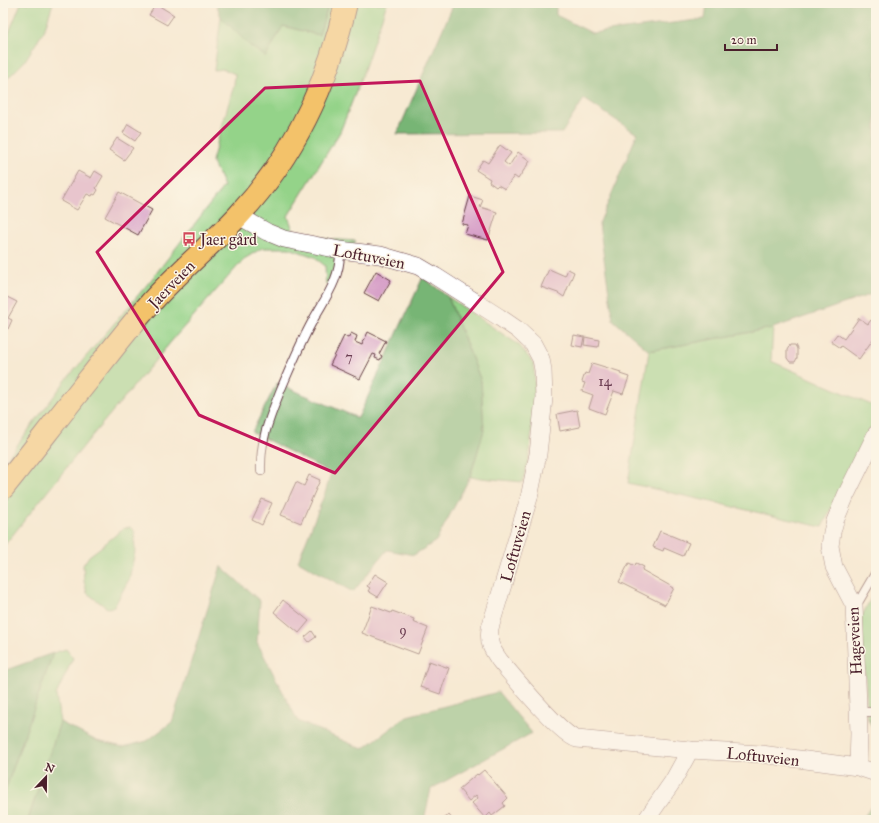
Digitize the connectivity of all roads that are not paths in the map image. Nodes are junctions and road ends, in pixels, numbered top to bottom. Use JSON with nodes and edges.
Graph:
{"nodes":[{"id":1,"x":346,"y":3,"type":"edge"},
{"id":2,"x":238,"y":216,"type":"junction"},
{"id":3,"x":340,"y":250,"type":"junction"},
{"id":4,"x":876,"y":434,"type":"edge"},
{"id":5,"x":261,"y":471,"type":"dead end"},
{"id":6,"x":3,"y":488,"type":"edge"},
{"id":7,"x":876,"y":572,"type":"edge"},
{"id":8,"x":854,"y":605,"type":"junction"},
{"id":9,"x":858,"y":712,"type":"junction"},
{"id":10,"x":876,"y":712,"type":"edge"},
{"id":11,"x":690,"y":750,"type":"junction"},
{"id":12,"x":858,"y":768,"type":"junction"},
{"id":13,"x":876,"y":773,"type":"edge"},
{"id":14,"x":646,"y":820,"type":"edge"}],
"edges":[{"from":1,"to":2,"type":"main road","name":"Jaerveien"},
{"from":2,"to":3,"type":"street","name":"Loftuveien"},
{"from":2,"to":6,"type":"main road","name":"Jaerveien"},
{"from":3,"to":5,"type":"lane"},
{"from":3,"to":11,"type":"street","name":"Loftuveien"},
{"from":4,"to":8,"type":"street","name":"Hageveien"},
{"from":7,"to":8,"type":"lane"},
{"from":8,"to":9,"type":"street","name":"Hageveien"},
{"from":9,"to":10,"type":"lane"},
{"from":9,"to":12,"type":"street","name":"Hageveien"},
{"from":11,"to":12,"type":"street","name":"Loftuveien"},
{"from":11,"to":14,"type":"street"},
{"from":12,"to":13,"type":"street","name":"Loftuveien"}]}
